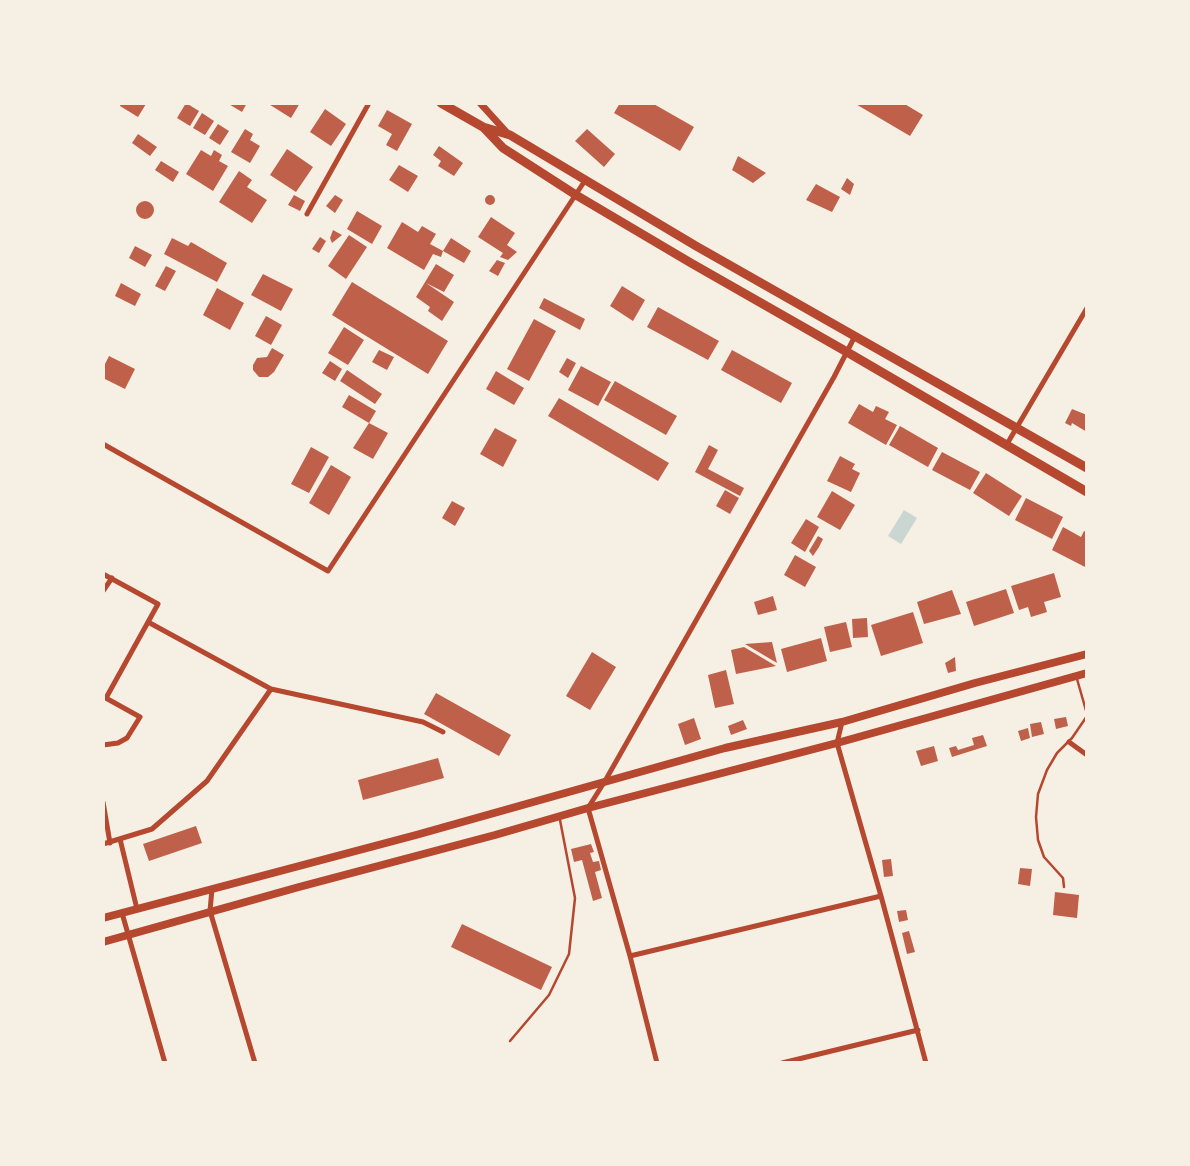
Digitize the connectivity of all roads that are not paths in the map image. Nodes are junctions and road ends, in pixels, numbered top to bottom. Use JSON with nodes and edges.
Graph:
{"nodes":[{"id":1,"x":369,"y":103,"type":"edge"},
{"id":2,"x":441,"y":103,"type":"edge"},
{"id":3,"x":480,"y":103,"type":"edge"},
{"id":4,"x":483,"y":127,"type":"junction"},
{"id":5,"x":510,"y":135,"type":"junction"},
{"id":6,"x":586,"y":179,"type":"junction"},
{"id":7,"x":576,"y":195,"type":"junction"},
{"id":8,"x":307,"y":214,"type":"dead end"},
{"id":9,"x":1087,"y":307,"type":"edge"},
{"id":10,"x":855,"y":336,"type":"junction"},
{"id":11,"x":847,"y":352,"type":"junction"},
{"id":12,"x":1016,"y":428,"type":"junction"},
{"id":13,"x":103,"y":444,"type":"edge"},
{"id":14,"x":1007,"y":444,"type":"junction"},
{"id":15,"x":1087,"y":468,"type":"edge"},
{"id":16,"x":1087,"y":492,"type":"edge"},
{"id":17,"x":103,"y":573,"type":"edge"},
{"id":18,"x":112,"y":578,"type":"junction"},
{"id":19,"x":103,"y":591,"type":"edge"},
{"id":20,"x":148,"y":622,"type":"junction"},
{"id":21,"x":1087,"y":654,"type":"edge"},
{"id":22,"x":1087,"y":673,"type":"edge"},
{"id":23,"x":1076,"y":676,"type":"junction"},
{"id":24,"x":271,"y":689,"type":"junction"},
{"id":25,"x":105,"y":697,"type":"edge"},
{"id":26,"x":1087,"y":715,"type":"edge"},
{"id":27,"x":842,"y":722,"type":"junction"},
{"id":28,"x":443,"y":732,"type":"dead end"},
{"id":29,"x":1069,"y":741,"type":"junction"},
{"id":30,"x":837,"y":743,"type":"junction"},
{"id":31,"x":103,"y":745,"type":"edge"},
{"id":32,"x":1087,"y":755,"type":"edge"},
{"id":33,"x":605,"y":781,"type":"junction"},
{"id":34,"x":103,"y":802,"type":"edge"},
{"id":35,"x":588,"y":808,"type":"junction"},
{"id":36,"x":559,"y":816,"type":"junction"},
{"id":37,"x":103,"y":833,"type":"edge"},
{"id":38,"x":120,"y":839,"type":"junction"},
{"id":39,"x":107,"y":843,"type":"edge"},
{"id":40,"x":1064,"y":887,"type":"dead end"},
{"id":41,"x":212,"y":889,"type":"junction"},
{"id":42,"x":881,"y":896,"type":"junction"},
{"id":43,"x":137,"y":909,"type":"junction"},
{"id":44,"x":211,"y":911,"type":"junction"},
{"id":45,"x":121,"y":913,"type":"junction"},
{"id":46,"x":103,"y":918,"type":"edge"},
{"id":47,"x":127,"y":935,"type":"junction"},
{"id":48,"x":103,"y":942,"type":"edge"},
{"id":49,"x":630,"y":956,"type":"junction"},
{"id":50,"x":918,"y":1030,"type":"junction"},
{"id":51,"x":510,"y":1041,"type":"dead end"},
{"id":52,"x":165,"y":1063,"type":"edge"},
{"id":53,"x":255,"y":1063,"type":"edge"},
{"id":54,"x":657,"y":1063,"type":"edge"},
{"id":55,"x":782,"y":1063,"type":"edge"},
{"id":56,"x":926,"y":1063,"type":"edge"}],
"edges":[{"from":1,"to":8,"type":"street"},
{"from":2,"to":4,"type":"highway"},
{"from":3,"to":5,"type":"street"},
{"from":4,"to":5,"type":"highway"},
{"from":4,"to":7,"type":"highway"},
{"from":5,"to":6,"type":"highway"},
{"from":6,"to":7,"type":"street"},
{"from":6,"to":10,"type":"highway"},
{"from":7,"to":11,"type":"highway"},
{"from":7,"to":13,"type":"street"},
{"from":9,"to":12,"type":"street"},
{"from":10,"to":11,"type":"street"},
{"from":10,"to":12,"type":"highway"},
{"from":11,"to":14,"type":"highway"},
{"from":11,"to":33,"type":"street"},
{"from":12,"to":14,"type":"street"},
{"from":12,"to":15,"type":"highway"},
{"from":14,"to":16,"type":"highway"},
{"from":17,"to":18,"type":"street"},
{"from":18,"to":19,"type":"street"},
{"from":18,"to":20,"type":"street"},
{"from":20,"to":24,"type":"street"},
{"from":20,"to":25,"type":"street"},
{"from":21,"to":27,"type":"main road"},
{"from":22,"to":23,"type":"main road"},
{"from":23,"to":26,"type":"lane"},
{"from":23,"to":30,"type":"main road"},
{"from":24,"to":28,"type":"street"},
{"from":24,"to":38,"type":"street"},
{"from":25,"to":31,"type":"street"},
{"from":26,"to":29,"type":"lane"},
{"from":27,"to":30,"type":"street"},
{"from":27,"to":33,"type":"main road"},
{"from":29,"to":32,"type":"street"},
{"from":29,"to":40,"type":"lane"},
{"from":30,"to":35,"type":"main road"},
{"from":30,"to":42,"type":"street"},
{"from":33,"to":35,"type":"street"},
{"from":33,"to":41,"type":"main road"},
{"from":34,"to":39,"type":"street"},
{"from":35,"to":36,"type":"main road"},
{"from":35,"to":49,"type":"street"},
{"from":36,"to":44,"type":"main road"},
{"from":36,"to":51,"type":"lane"},
{"from":37,"to":39,"type":"street"},
{"from":38,"to":39,"type":"street"},
{"from":38,"to":43,"type":"street"},
{"from":41,"to":43,"type":"main road"},
{"from":41,"to":44,"type":"street"},
{"from":42,"to":49,"type":"street"},
{"from":42,"to":50,"type":"street"},
{"from":43,"to":45,"type":"main road"},
{"from":44,"to":47,"type":"main road"},
{"from":44,"to":53,"type":"street"},
{"from":45,"to":46,"type":"main road"},
{"from":45,"to":47,"type":"street"},
{"from":47,"to":48,"type":"main road"},
{"from":47,"to":52,"type":"street"},
{"from":49,"to":54,"type":"street"},
{"from":50,"to":55,"type":"street"},
{"from":50,"to":56,"type":"street"}]}
